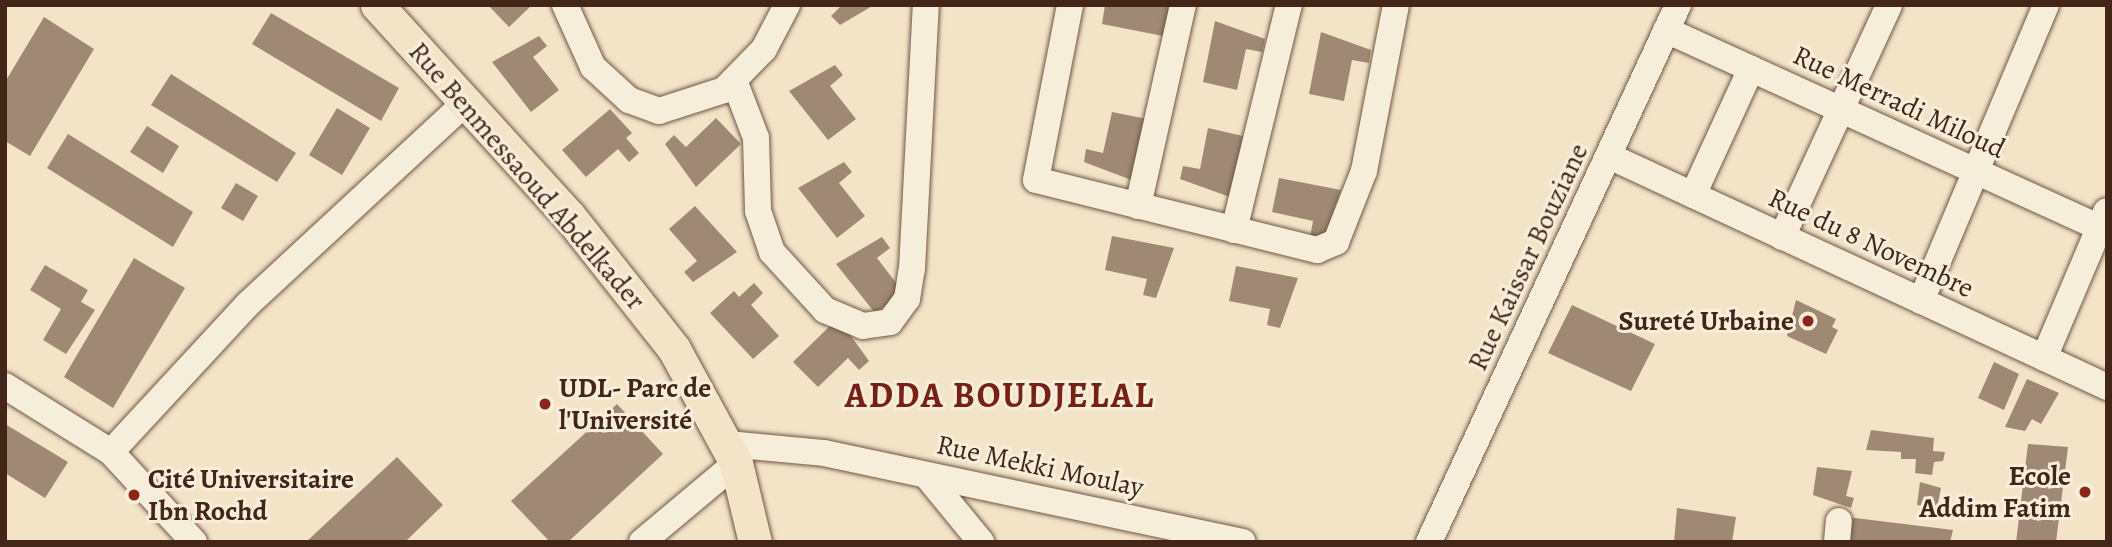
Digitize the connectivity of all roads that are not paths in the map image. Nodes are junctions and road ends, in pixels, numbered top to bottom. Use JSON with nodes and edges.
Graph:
{"nodes":[{"id":1,"x":377,"y":5,"type":"edge"},
{"id":2,"x":565,"y":5,"type":"edge"},
{"id":3,"x":787,"y":5,"type":"edge"},
{"id":4,"x":926,"y":5,"type":"edge"},
{"id":5,"x":1070,"y":5,"type":"edge"},
{"id":6,"x":1183,"y":5,"type":"edge"},
{"id":7,"x":1289,"y":5,"type":"edge"},
{"id":8,"x":1396,"y":5,"type":"edge"},
{"id":9,"x":1678,"y":5,"type":"edge"},
{"id":10,"x":1889,"y":5,"type":"edge"},
{"id":11,"x":2046,"y":5,"type":"edge"},
{"id":12,"x":1666,"y":30,"type":"junction"},
{"id":13,"x":1751,"y":69,"type":"junction"},
{"id":14,"x":734,"y":80,"type":"junction"},
{"id":15,"x":466,"y":103,"type":"junction"},
{"id":16,"x":1841,"y":109,"type":"junction"},
{"id":17,"x":1609,"y":156,"type":"junction"},
{"id":18,"x":1976,"y":172,"type":"junction"},
{"id":19,"x":1693,"y":195,"type":"junction"},
{"id":20,"x":1138,"y":206,"type":"junction"},
{"id":21,"x":2104,"y":223,"type":"edge"},
{"id":22,"x":1234,"y":230,"type":"junction"},
{"id":23,"x":1782,"y":237,"type":"junction"},
{"id":24,"x":1921,"y":301,"type":"junction"},
{"id":25,"x":2044,"y":358,"type":"junction"},
{"id":26,"x":5,"y":386,"type":"edge"},
{"id":27,"x":2107,"y":387,"type":"edge"},
{"id":28,"x":111,"y":452,"type":"junction"},
{"id":29,"x":731,"y":453,"type":"junction"},
{"id":30,"x":926,"y":475,"type":"junction"},
{"id":31,"x":1171,"y":534,"type":"edge"},
{"id":32,"x":1429,"y":539,"type":"edge"},
{"id":33,"x":194,"y":542,"type":"edge"},
{"id":34,"x":642,"y":542,"type":"edge"},
{"id":35,"x":755,"y":542,"type":"edge"},
{"id":36,"x":981,"y":542,"type":"edge"},
{"id":37,"x":1243,"y":542,"type":"edge"}],
"edges":[{"from":1,"to":15,"type":"main road","name":"Rue Benmessaoud Abdelkader"},
{"from":2,"to":14,"type":"street"},
{"from":3,"to":14,"type":"street"},
{"from":4,"to":14,"type":"street"},
{"from":5,"to":20,"type":"street"},
{"from":6,"to":20,"type":"street"},
{"from":7,"to":22,"type":"street"},
{"from":8,"to":22,"type":"street"},
{"from":9,"to":12,"type":"street","name":"Rue Kaissar Bouziane"},
{"from":10,"to":16,"type":"street"},
{"from":11,"to":18,"type":"street"},
{"from":12,"to":13,"type":"street","name":"Rue Merradi Miloud"},
{"from":12,"to":17,"type":"street","name":"Rue Kaissar Bouziane"},
{"from":13,"to":16,"type":"street","name":"Rue Merradi Miloud"},
{"from":13,"to":19,"type":"street"},
{"from":15,"to":28,"type":"street"},
{"from":15,"to":29,"type":"main road","name":"Rue Benmessaoud Abdelkader"},
{"from":16,"to":18,"type":"street","name":"Rue Merradi Miloud"},
{"from":16,"to":23,"type":"street"},
{"from":17,"to":19,"type":"street","name":"Rue du 8 Novembre"},
{"from":17,"to":32,"type":"street","name":"Rue Kaissar Bouziane"},
{"from":18,"to":21,"type":"street","name":"Rue Merradi Miloud"},
{"from":18,"to":24,"type":"street"},
{"from":19,"to":23,"type":"street","name":"Rue du 8 Novembre"},
{"from":20,"to":22,"type":"street"},
{"from":21,"to":25,"type":"street"},
{"from":23,"to":24,"type":"street","name":"Rue du 8 Novembre"},
{"from":24,"to":25,"type":"street","name":"Rue du 8 Novembre"},
{"from":25,"to":27,"type":"street","name":"Rue du 8 Novembre"},
{"from":26,"to":28,"type":"street"},
{"from":28,"to":33,"type":"street"},
{"from":29,"to":30,"type":"street","name":"Rue Mekki Moulay"},
{"from":29,"to":34,"type":"street"},
{"from":29,"to":35,"type":"main road","name":"Rue Benmessaoud Abdelkader"},
{"from":30,"to":31,"type":"street","name":"Rue Mekki Moulay"},
{"from":30,"to":36,"type":"street"},
{"from":31,"to":37,"type":"street","name":"Rue Mekki Moulay"}]}
